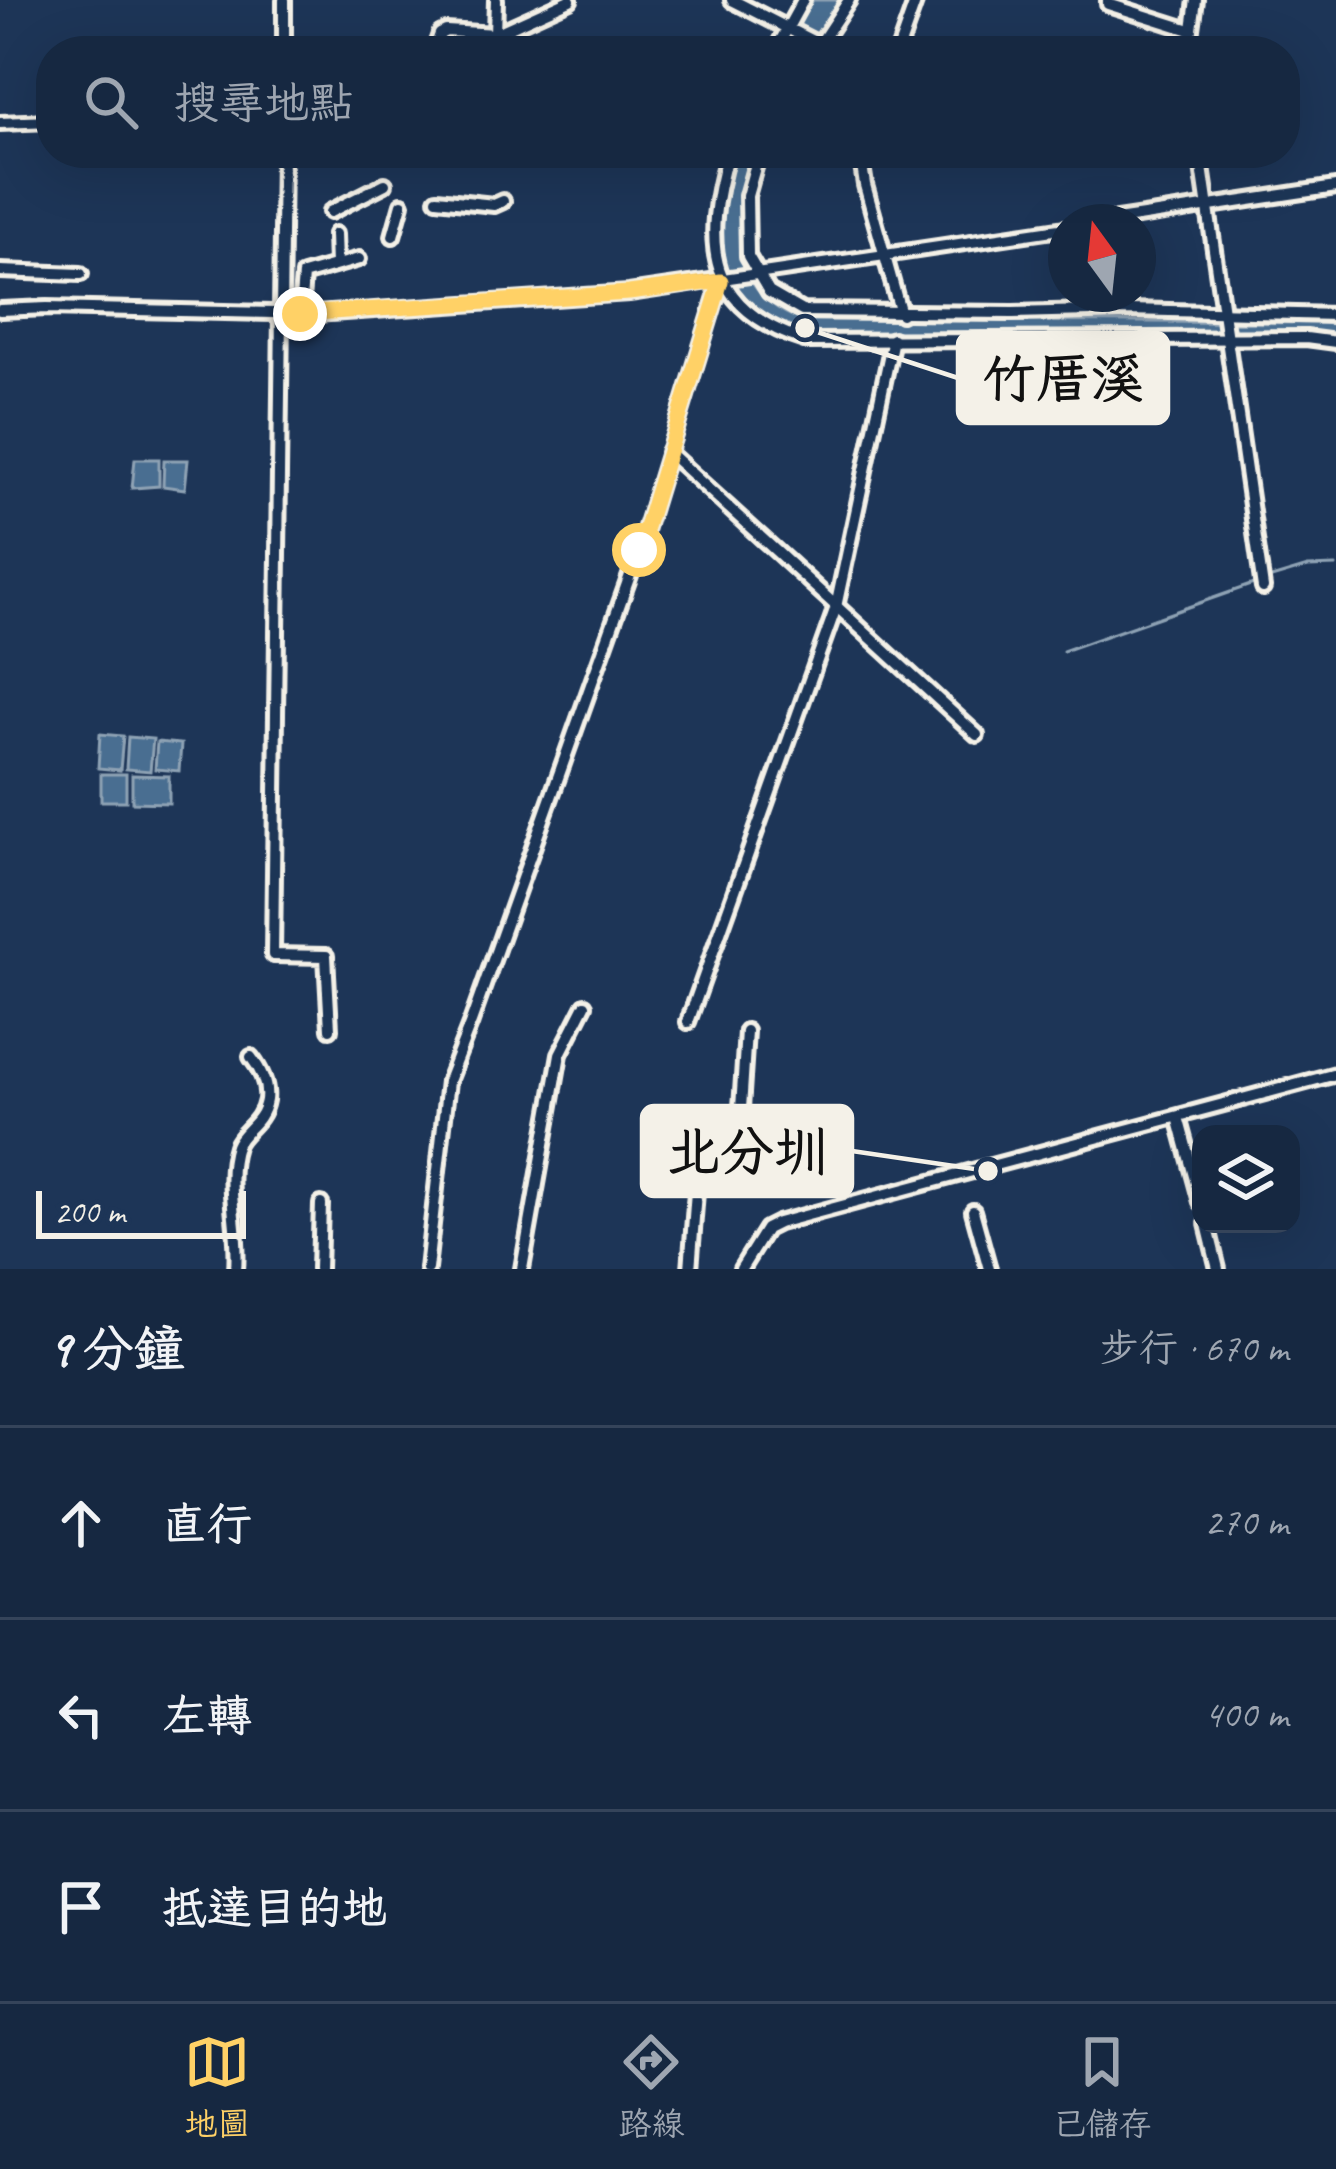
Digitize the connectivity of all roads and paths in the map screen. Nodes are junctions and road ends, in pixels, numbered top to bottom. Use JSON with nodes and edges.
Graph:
{"nodes":[{"id":1,"x":284,"y":0,"type":"edge"},
{"id":2,"x":496,"y":0,"type":"edge"},
{"id":3,"x":570,"y":0,"type":"edge"},
{"id":4,"x":732,"y":0,"type":"edge"},
{"id":5,"x":803,"y":0,"type":"edge"},
{"id":6,"x":849,"y":0,"type":"edge"},
{"id":7,"x":916,"y":0,"type":"edge"},
{"id":8,"x":1108,"y":0,"type":"edge"},
{"id":9,"x":1196,"y":0,"type":"edge"},
{"id":10,"x":788,"y":29,"type":"junction"},
{"id":11,"x":1190,"y":30,"type":"junction"},
{"id":12,"x":495,"y":34,"type":"junction"},
{"id":13,"x":284,"y":36,"type":"edge"},
{"id":14,"x":439,"y":36,"type":"edge"},
{"id":15,"x":784,"y":36,"type":"edge"},
{"id":16,"x":799,"y":36,"type":"edge"},
{"id":17,"x":824,"y":36,"type":"edge"},
{"id":18,"x":903,"y":36,"type":"edge"},
{"id":19,"x":1190,"y":36,"type":"edge"},
{"id":20,"x":36,"y":122,"type":"edge"},
{"id":21,"x":0,"y":123,"type":"edge"},
{"id":22,"x":284,"y":168,"type":"edge"},
{"id":23,"x":724,"y":168,"type":"edge"},
{"id":24,"x":755,"y":168,"type":"edge"},
{"id":25,"x":863,"y":168,"type":"edge"},
{"id":26,"x":1202,"y":168,"type":"edge"},
{"id":27,"x":385,"y":184,"type":"dead end"},
{"id":28,"x":1336,"y":188,"type":"edge"},
{"id":29,"x":437,"y":199,"type":"dead end"},
{"id":30,"x":503,"y":201,"type":"dead end"},
{"id":31,"x":402,"y":204,"type":"dead end"},
{"id":32,"x":1208,"y":206,"type":"junction"},
{"id":33,"x":330,"y":212,"type":"dead end"},
{"id":34,"x":1156,"y":214,"type":"edge"},
{"id":35,"x":1048,"y":231,"type":"edge"},
{"id":36,"x":335,"y":234,"type":"dead end"},
{"id":37,"x":393,"y":236,"type":"dead end"},
{"id":38,"x":888,"y":256,"type":"junction"},
{"id":39,"x":359,"y":259,"type":"dead end"},
{"id":40,"x":336,"y":265,"type":"junction"},
{"id":41,"x":0,"y":271,"type":"edge"},
{"id":42,"x":82,"y":274,"type":"dead end"},
{"id":43,"x":758,"y":276,"type":"junction"},
{"id":44,"x":721,"y":281,"type":"junction"},
{"id":45,"x":0,"y":310,"type":"edge"},
{"id":46,"x":1221,"y":311,"type":"junction"},
{"id":47,"x":300,"y":314,"type":"junction"},
{"id":48,"x":901,"y":314,"type":"junction"},
{"id":49,"x":280,"y":315,"type":"junction"},
{"id":50,"x":1336,"y":315,"type":"edge"},
{"id":51,"x":893,"y":339,"type":"junction"},
{"id":52,"x":1225,"y":340,"type":"junction"},
{"id":53,"x":1336,"y":342,"type":"edge"},
{"id":54,"x":668,"y":452,"type":"junction"},
{"id":55,"x":1262,"y":582,"type":"dead end"},
{"id":56,"x":836,"y":607,"type":"junction"},
{"id":57,"x":977,"y":735,"type":"dead end"},
{"id":58,"x":585,"y":1005,"type":"dead end"},
{"id":59,"x":688,"y":1022,"type":"dead end"},
{"id":60,"x":331,"y":1029,"type":"dead end"},
{"id":61,"x":746,"y":1031,"type":"dead end"},
{"id":62,"x":251,"y":1057,"type":"dead end"},
{"id":63,"x":1336,"y":1074,"type":"edge"},
{"id":64,"x":1179,"y":1120,"type":"junction"},
{"id":65,"x":1192,"y":1168,"type":"edge"},
{"id":66,"x":321,"y":1204,"type":"dead end"},
{"id":67,"x":973,"y":1211,"type":"dead end"},
{"id":68,"x":1209,"y":1233,"type":"edge"},
{"id":69,"x":236,"y":1269,"type":"edge"},
{"id":70,"x":319,"y":1269,"type":"edge"},
{"id":71,"x":427,"y":1269,"type":"edge"},
{"id":72,"x":522,"y":1269,"type":"edge"},
{"id":73,"x":690,"y":1269,"type":"edge"},
{"id":74,"x":741,"y":1269,"type":"edge"},
{"id":75,"x":988,"y":1269,"type":"edge"},
{"id":76,"x":1218,"y":1269,"type":"edge"}],
"edges":[{"from":1,"to":13,"type":"street"},
{"from":2,"to":12,"type":"street"},
{"from":3,"to":12,"type":"street"},
{"from":4,"to":10,"type":"street"},
{"from":5,"to":10,"type":"street"},
{"from":6,"to":17,"type":"street"},
{"from":7,"to":18,"type":"street"},
{"from":8,"to":11,"type":"street"},
{"from":9,"to":11,"type":"street"},
{"from":10,"to":15,"type":"street"},
{"from":10,"to":16,"type":"street"},
{"from":11,"to":19,"type":"street"},
{"from":12,"to":14,"type":"street"},
{"from":20,"to":21,"type":"street"},
{"from":22,"to":49,"type":"street"},
{"from":23,"to":44,"type":"street"},
{"from":24,"to":43,"type":"street"},
{"from":25,"to":38,"type":"street"},
{"from":26,"to":32,"type":"street"},
{"from":27,"to":33,"type":"street"},
{"from":28,"to":32,"type":"street"},
{"from":29,"to":30,"type":"street"},
{"from":31,"to":37,"type":"street"},
{"from":32,"to":34,"type":"street"},
{"from":32,"to":46,"type":"street"},
{"from":35,"to":38,"type":"street"},
{"from":36,"to":40,"type":"street"},
{"from":38,"to":43,"type":"street"},
{"from":38,"to":48,"type":"street"},
{"from":39,"to":40,"type":"street"},
{"from":40,"to":47,"type":"street"},
{"from":41,"to":42,"type":"street"},
{"from":43,"to":44,"type":"street"},
{"from":43,"to":48,"type":"street"},
{"from":44,"to":47,"type":"street"},
{"from":44,"to":51,"type":"street"},
{"from":44,"to":54,"type":"street"},
{"from":45,"to":49,"type":"street"},
{"from":46,"to":48,"type":"street"},
{"from":46,"to":50,"type":"street"},
{"from":46,"to":52,"type":"street"},
{"from":47,"to":49,"type":"street"},
{"from":49,"to":60,"type":"street"},
{"from":51,"to":52,"type":"street"},
{"from":51,"to":56,"type":"street"},
{"from":52,"to":53,"type":"street"},
{"from":52,"to":55,"type":"street"},
{"from":54,"to":56,"type":"street"},
{"from":54,"to":71,"type":"street"},
{"from":56,"to":57,"type":"street"},
{"from":56,"to":59,"type":"street"},
{"from":58,"to":72,"type":"street"},
{"from":61,"to":73,"type":"street"},
{"from":62,"to":69,"type":"street"},
{"from":63,"to":64,"type":"street"},
{"from":64,"to":65,"type":"street"},
{"from":64,"to":74,"type":"street"},
{"from":66,"to":70,"type":"street"},
{"from":67,"to":75,"type":"street"},
{"from":68,"to":76,"type":"street"}]}
